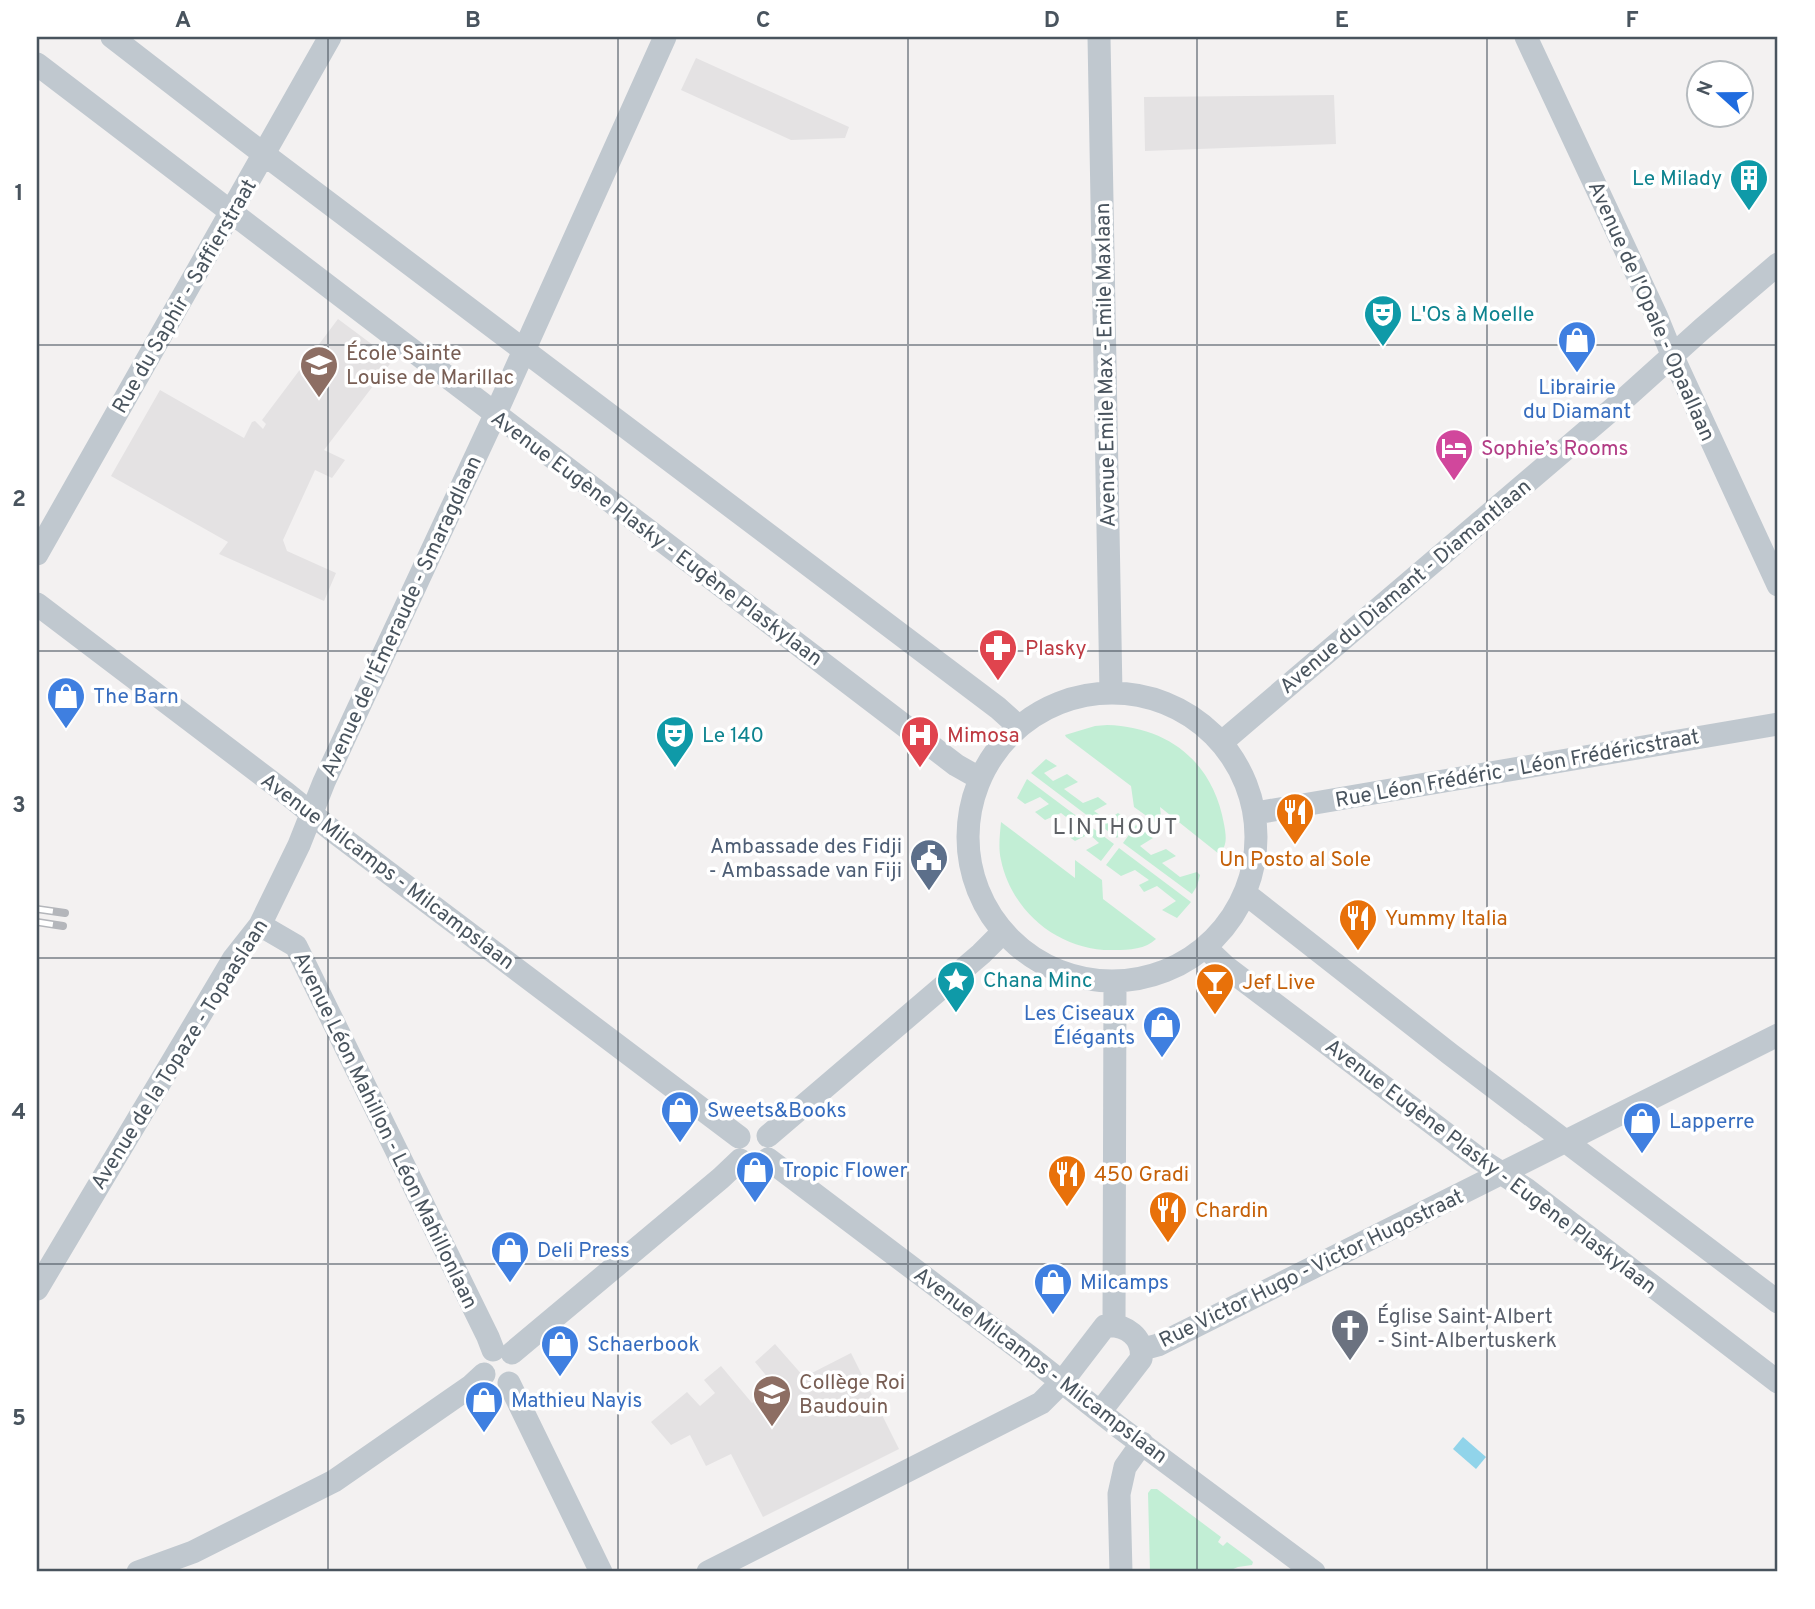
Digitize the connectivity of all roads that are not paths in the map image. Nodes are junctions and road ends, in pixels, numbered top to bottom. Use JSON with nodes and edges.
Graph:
{"nodes":[{"id":1,"x":112,"y":37,"type":"edge"},
{"id":2,"x":330,"y":37,"type":"edge"},
{"id":3,"x":665,"y":37,"type":"edge"},
{"id":4,"x":1099,"y":37,"type":"edge"},
{"id":5,"x":1526,"y":37,"type":"edge"},
{"id":6,"x":37,"y":64,"type":"edge"},
{"id":7,"x":264,"y":154,"type":"junction"},
{"id":8,"x":230,"y":213,"type":"junction"},
{"id":9,"x":1778,"y":264,"type":"edge"},
{"id":10,"x":524,"y":350,"type":"junction"},
{"id":11,"x":1673,"y":357,"type":"junction"},
{"id":12,"x":495,"y":415,"type":"junction"},
{"id":13,"x":37,"y":554,"type":"edge"},
{"id":14,"x":1778,"y":585,"type":"edge"},
{"id":15,"x":37,"y":604,"type":"edge"},
{"id":16,"x":1111,"y":693,"type":"junction"},
{"id":17,"x":1778,"y":724,"type":"edge"},
{"id":18,"x":1018,"y":726,"type":"junction"},
{"id":19,"x":1221,"y":743,"type":"junction"},
{"id":20,"x":979,"y":778,"type":"junction"},
{"id":21,"x":311,"y":813,"type":"junction"},
{"id":22,"x":1256,"y":813,"type":"junction"},
{"id":23,"x":1246,"y":894,"type":"junction"},
{"id":24,"x":260,"y":925,"type":"junction"},
{"id":25,"x":1003,"y":932,"type":"junction"},
{"id":26,"x":1206,"y":948,"type":"junction"},
{"id":27,"x":1115,"y":982,"type":"junction"},
{"id":28,"x":1778,"y":1035,"type":"edge"},
{"id":29,"x":739,"y":1137,"type":"junction"},
{"id":30,"x":1566,"y":1141,"type":"junction"},
{"id":31,"x":768,"y":1147,"type":"junction"},
{"id":32,"x":740,"y":1160,"type":"junction"},
{"id":33,"x":1503,"y":1173,"type":"junction"},
{"id":34,"x":37,"y":1289,"type":"edge"},
{"id":35,"x":1778,"y":1303,"type":"edge"},
{"id":36,"x":1114,"y":1325,"type":"junction"},
{"id":37,"x":1143,"y":1349,"type":"junction"},
{"id":38,"x":503,"y":1352,"type":"junction"},
{"id":39,"x":484,"y":1374,"type":"junction"},
{"id":40,"x":1062,"y":1382,"type":"junction"},
{"id":41,"x":1778,"y":1382,"type":"edge"},
{"id":42,"x":509,"y":1383,"type":"junction"},
{"id":43,"x":1100,"y":1412,"type":"junction"},
{"id":44,"x":1142,"y":1443,"type":"junction"},
{"id":45,"x":1289,"y":1565,"type":"edge"},
{"id":46,"x":138,"y":1572,"type":"edge"},
{"id":47,"x":601,"y":1572,"type":"edge"},
{"id":48,"x":708,"y":1572,"type":"edge"},
{"id":49,"x":1121,"y":1572,"type":"edge"},
{"id":50,"x":1314,"y":1572,"type":"edge"}],
"edges":[{"from":1,"to":7,"type":"street"},
{"from":2,"to":7,"type":"street","name":"Rue du Saphir - Saffierstraat"},
{"from":3,"to":10,"type":"street","name":"Avenue de l'Émeraude - Smaragdlaan"},
{"from":4,"to":16,"type":"street","name":"Avenue Emile Max - Emile Maxlaan"},
{"from":5,"to":11,"type":"street","name":"Avenue de l'Opale - Opaallaan"},
{"from":6,"to":8,"type":"street","name":"Avenue Eugène Plasky - Eugène Plaskylaan"},
{"from":7,"to":8,"type":"street","name":"Rue du Saphir - Saffierstraat"},
{"from":7,"to":10,"type":"street"},
{"from":8,"to":12,"type":"street","name":"Avenue Eugène Plasky - Eugène Plaskylaan"},
{"from":8,"to":13,"type":"street","name":"Rue du Saphir - Saffierstraat"},
{"from":9,"to":11,"type":"street","name":"Avenue du Diamant - Diamantlaan"},
{"from":10,"to":12,"type":"street","name":"Avenue de l'Émeraude - Smaragdlaan"},
{"from":10,"to":18,"type":"street"},
{"from":11,"to":14,"type":"street","name":"Avenue de l'Opale - Opaallaan"},
{"from":11,"to":19,"type":"street","name":"Avenue du Diamant - Diamantlaan"},
{"from":12,"to":20,"type":"street","name":"Avenue Eugène Plasky - Eugène Plaskylaan"},
{"from":12,"to":21,"type":"street","name":"Avenue de l'Émeraude - Smaragdlaan"},
{"from":15,"to":21,"type":"street","name":"Avenue Milcamps - Milcampslaan"},
{"from":16,"to":18,"type":"street"},
{"from":16,"to":19,"type":"street"},
{"from":17,"to":22,"type":"street","name":"Rue Léon Frédéric - Léon Frédéricstraat"},
{"from":18,"to":20,"type":"street"},
{"from":19,"to":22,"type":"street"},
{"from":20,"to":25,"type":"street"},
{"from":21,"to":24,"type":"street","name":"Avenue de la Topaze - Topaaslaan"},
{"from":21,"to":29,"type":"street","name":"Avenue Milcamps - Milcampslaan"},
{"from":22,"to":23,"type":"street"},
{"from":23,"to":26,"type":"street"},
{"from":23,"to":30,"type":"street"},
{"from":24,"to":34,"type":"street","name":"Avenue de la Topaze - Topaaslaan"},
{"from":24,"to":38,"type":"street","name":"Avenue Léon Mahillon - Léon Mahillonlaan"},
{"from":25,"to":27,"type":"street"},
{"from":25,"to":31,"type":"street"},
{"from":26,"to":27,"type":"street"},
{"from":26,"to":33,"type":"street","name":"Avenue Eugène Plasky - Eugène Plaskylaan"},
{"from":27,"to":36,"type":"street"},
{"from":28,"to":30,"type":"street","name":"Rue Victor Hugo - Victor Hugostraat"},
{"from":29,"to":31,"type":"street"},
{"from":29,"to":32,"type":"street"},
{"from":30,"to":33,"type":"street","name":"Rue Victor Hugo - Victor Hugostraat"},
{"from":30,"to":35,"type":"street"},
{"from":31,"to":32,"type":"street"},
{"from":31,"to":40,"type":"street","name":"Avenue Milcamps - Milcampslaan"},
{"from":32,"to":38,"type":"street"},
{"from":33,"to":37,"type":"street","name":"Rue Victor Hugo - Victor Hugostraat"},
{"from":33,"to":41,"type":"street","name":"Avenue Eugène Plasky - Eugène Plaskylaan"},
{"from":36,"to":37,"type":"street","name":"Rue Victor Hugo - Victor Hugostraat"},
{"from":36,"to":40,"type":"street"},
{"from":37,"to":43,"type":"street","name":"Rue Victor Hugo - Victor Hugostraat"},
{"from":38,"to":39,"type":"street"},
{"from":38,"to":42,"type":"street"},
{"from":39,"to":42,"type":"street"},
{"from":39,"to":46,"type":"street"},
{"from":40,"to":43,"type":"street","name":"Avenue Milcamps - Milcampslaan"},
{"from":40,"to":48,"type":"street"},
{"from":42,"to":47,"type":"street"},
{"from":43,"to":44,"type":"street","name":"Avenue Milcamps - Milcampslaan"},
{"from":44,"to":45,"type":"street","name":"Avenue Milcamps - Milcampslaan"},
{"from":44,"to":49,"type":"street"},
{"from":45,"to":50,"type":"street","name":"Avenue Milcamps - Milcampslaan"}]}
